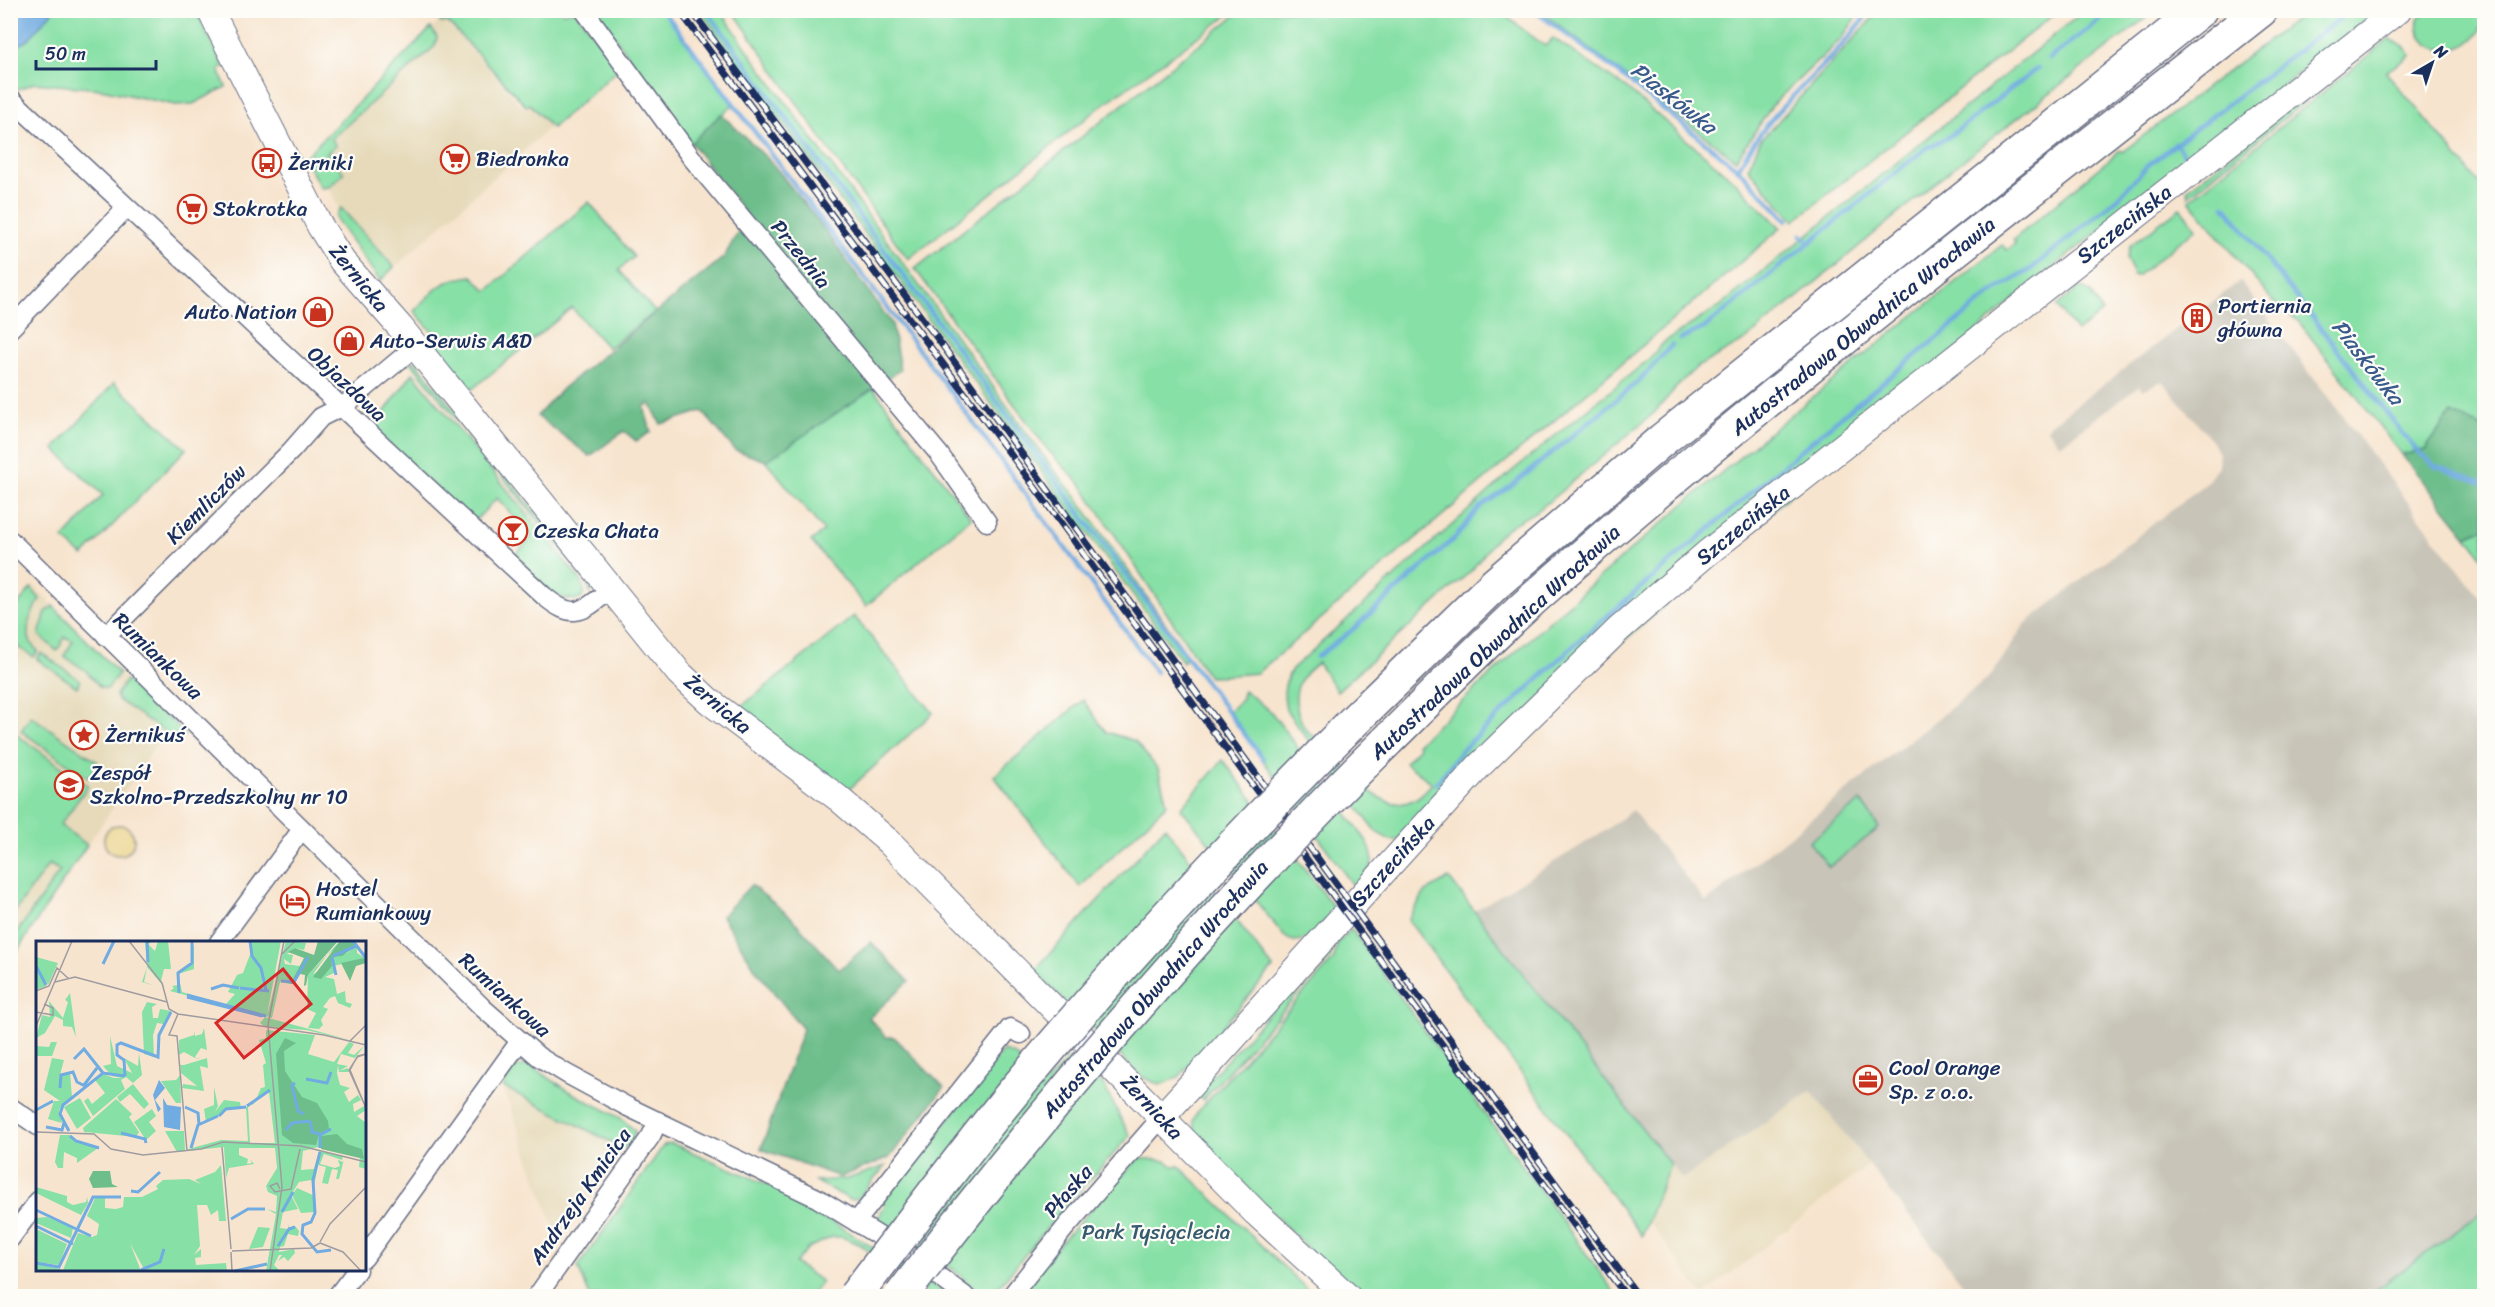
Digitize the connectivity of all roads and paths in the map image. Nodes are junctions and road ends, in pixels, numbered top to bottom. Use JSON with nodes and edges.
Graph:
{"nodes":[{"id":1,"x":210,"y":10,"type":"edge"},
{"id":2,"x":584,"y":10,"type":"edge"},
{"id":3,"x":2200,"y":10,"type":"edge"},
{"id":4,"x":2261,"y":10,"type":"edge"},
{"id":5,"x":2398,"y":10,"type":"edge"},
{"id":6,"x":10,"y":98,"type":"edge"},
{"id":7,"x":126,"y":208,"type":"junction"},
{"id":8,"x":10,"y":329,"type":"edge"},
{"id":9,"x":416,"y":346,"type":"junction"},
{"id":10,"x":339,"y":407,"type":"junction"},
{"id":11,"x":987,"y":522,"type":"dead end"},
{"id":12,"x":10,"y":540,"type":"edge"},
{"id":13,"x":611,"y":589,"type":"junction"},
{"id":14,"x":106,"y":636,"type":"junction"},
{"id":15,"x":302,"y":828,"type":"junction"},
{"id":16,"x":220,"y":941,"type":"edge"},
{"id":17,"x":1016,"y":1031,"type":"dead end"},
{"id":18,"x":520,"y":1041,"type":"junction"},
{"id":19,"x":10,"y":1107,"type":"edge"},
{"id":20,"x":1161,"y":1118,"type":"junction"},
{"id":21,"x":658,"y":1121,"type":"junction"},
{"id":22,"x":36,"y":1125,"type":"edge"},
{"id":23,"x":36,"y":1204,"type":"edge"},
{"id":24,"x":856,"y":1222,"type":"junction"},
{"id":25,"x":10,"y":1239,"type":"edge"},
{"id":26,"x":366,"y":1255,"type":"edge"},
{"id":27,"x":356,"y":1271,"type":"edge"},
{"id":28,"x":338,"y":1296,"type":"edge"},
{"id":29,"x":537,"y":1296,"type":"edge"},
{"id":30,"x":855,"y":1296,"type":"edge"},
{"id":31,"x":901,"y":1296,"type":"edge"},
{"id":32,"x":965,"y":1296,"type":"edge"},
{"id":33,"x":1011,"y":1296,"type":"edge"},
{"id":34,"x":1347,"y":1296,"type":"edge"}],
"edges":[{"from":1,"to":9,"type":"street","name":"Żernicka"},
{"from":2,"to":11,"type":"street","name":"Przednia"},
{"from":3,"to":30,"type":"highway","name":"Autostradowa Obwodnica Wrocławia","bridge":true},
{"from":4,"to":31,"type":"highway","name":"Autostradowa Obwodnica Wrocławia","bridge":true},
{"from":5,"to":20,"type":"street","name":"Szczecińska"},
{"from":6,"to":7,"type":"street","name":"Objazdowa"},
{"from":7,"to":8,"type":"street"},
{"from":7,"to":10,"type":"street","name":"Objazdowa"},
{"from":9,"to":10,"type":"street","name":"Kiemliczów"},
{"from":9,"to":13,"type":"street","name":"Żernicka"},
{"from":10,"to":13,"type":"street","name":"Objazdowa"},
{"from":10,"to":14,"type":"street","name":"Kiemliczów"},
{"from":12,"to":14,"type":"street","name":"Rumiankowa"},
{"from":13,"to":20,"type":"street","name":"Żernicka"},
{"from":14,"to":15,"type":"street","name":"Rumiankowa"},
{"from":15,"to":16,"type":"street"},
{"from":15,"to":18,"type":"street","name":"Rumiankowa"},
{"from":17,"to":24,"type":"street"},
{"from":18,"to":21,"type":"street","name":"Rumiankowa"},
{"from":18,"to":26,"type":"street"},
{"from":19,"to":22,"type":"street"},
{"from":20,"to":33,"type":"street","name":"Płaska"},
{"from":20,"to":34,"type":"street","name":"Żernicka"},
{"from":21,"to":24,"type":"street","name":"Rumiankowa"},
{"from":21,"to":29,"type":"street","name":"Andrzeja Kmicica"},
{"from":23,"to":25,"type":"street"},
{"from":24,"to":32,"type":"street","name":"Rumiankowa"},
{"from":27,"to":28,"type":"street"}]}
